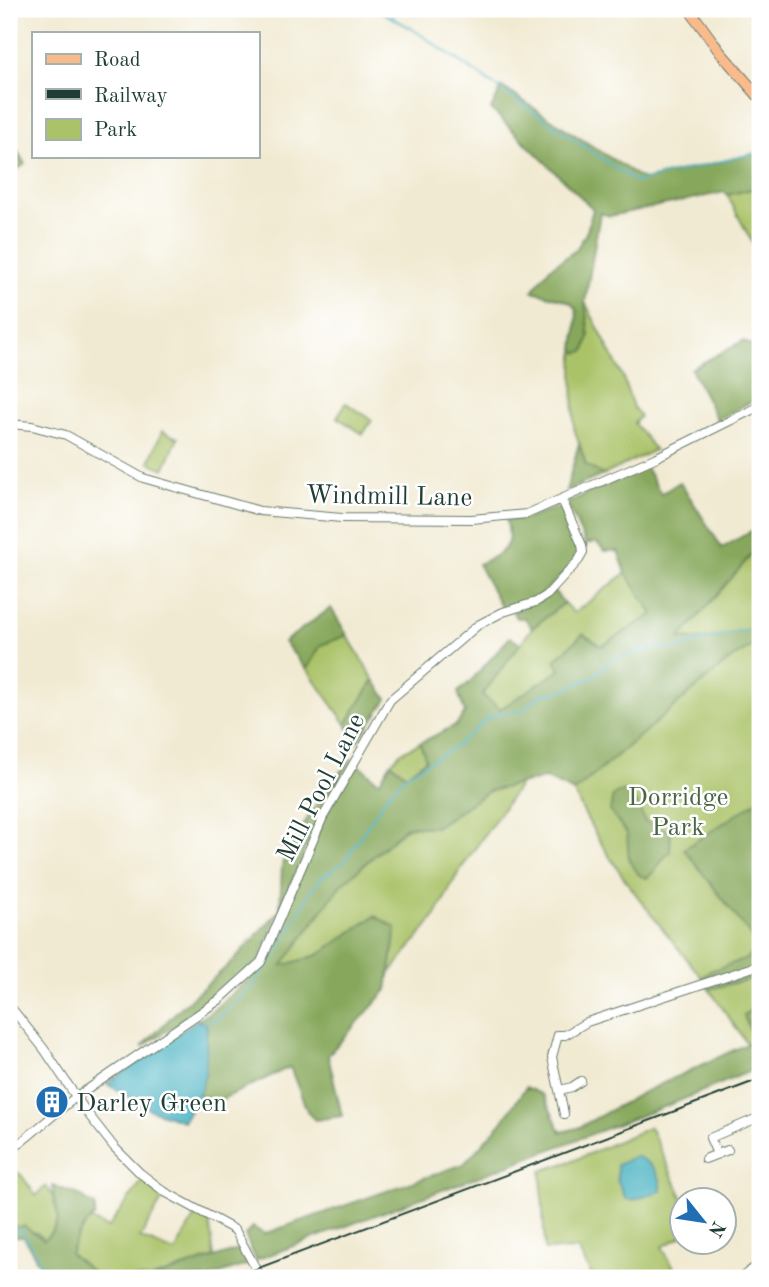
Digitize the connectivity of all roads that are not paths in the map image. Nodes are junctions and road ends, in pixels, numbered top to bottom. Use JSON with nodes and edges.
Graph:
{"nodes":[{"id":1,"x":689,"y":9,"type":"edge"},
{"id":2,"x":760,"y":98,"type":"edge"},
{"id":3,"x":760,"y":406,"type":"edge"},
{"id":4,"x":9,"y":424,"type":"edge"},
{"id":5,"x":562,"y":500,"type":"junction"},
{"id":6,"x":760,"y":965,"type":"edge"},
{"id":7,"x":9,"y":1005,"type":"edge"},
{"id":8,"x":581,"y":1081,"type":"dead end"},
{"id":9,"x":560,"y":1090,"type":"junction"},
{"id":10,"x":76,"y":1097,"type":"junction"},
{"id":11,"x":564,"y":1114,"type":"dead end"},
{"id":12,"x":760,"y":1117,"type":"edge"},
{"id":13,"x":728,"y":1150,"type":"dead end"},
{"id":14,"x":9,"y":1152,"type":"edge"},
{"id":15,"x":717,"y":1154,"type":"junction"},
{"id":16,"x":705,"y":1159,"type":"dead end"},
{"id":17,"x":760,"y":1263,"type":"edge"},
{"id":18,"x":261,"y":1278,"type":"edge"},
{"id":19,"x":741,"y":1278,"type":"edge"}],
"edges":[{"from":1,"to":2,"type":"main road"},
{"from":3,"to":5,"type":"street","name":"Windmill Lane"},
{"from":4,"to":5,"type":"street","name":"Windmill Lane"},
{"from":5,"to":10,"type":"street","name":"Mill Pool Lane"},
{"from":6,"to":9,"type":"street"},
{"from":7,"to":10,"type":"street"},
{"from":8,"to":9,"type":"street"},
{"from":9,"to":11,"type":"street"},
{"from":10,"to":14,"type":"street","name":"Mill Pool Lane"},
{"from":10,"to":18,"type":"street"},
{"from":12,"to":15,"type":"street"},
{"from":13,"to":15,"type":"street"},
{"from":15,"to":16,"type":"street"},
{"from":17,"to":19,"type":"street"}]}
